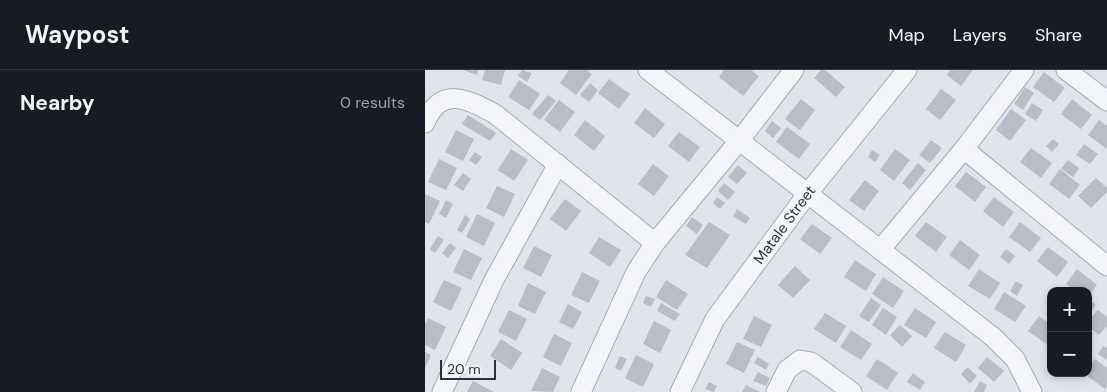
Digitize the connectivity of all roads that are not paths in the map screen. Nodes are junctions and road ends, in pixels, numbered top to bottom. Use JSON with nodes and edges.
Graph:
{"nodes":[{"id":1,"x":648,"y":70,"type":"edge"},
{"id":2,"x":794,"y":70,"type":"edge"},
{"id":3,"x":907,"y":70,"type":"edge"},
{"id":4,"x":1024,"y":70,"type":"edge"},
{"id":5,"x":1066,"y":70,"type":"edge"},
{"id":6,"x":1107,"y":101,"type":"edge"},
{"id":7,"x":425,"y":123,"type":"edge"},
{"id":8,"x":739,"y":141,"type":"junction"},
{"id":9,"x":964,"y":149,"type":"junction"},
{"id":10,"x":558,"y":164,"type":"junction"},
{"id":11,"x":808,"y":193,"type":"junction"},
{"id":12,"x":655,"y":242,"type":"junction"},
{"id":13,"x":880,"y":250,"type":"junction"},
{"id":14,"x":1107,"y":266,"type":"edge"},
{"id":15,"x":442,"y":392,"type":"edge"},
{"id":16,"x":581,"y":392,"type":"edge"},
{"id":17,"x":679,"y":392,"type":"edge"},
{"id":18,"x":776,"y":392,"type":"edge"},
{"id":19,"x":852,"y":392,"type":"edge"},
{"id":20,"x":1031,"y":392,"type":"edge"}],
"edges":[{"from":1,"to":8,"type":"street"},
{"from":2,"to":8,"type":"street"},
{"from":3,"to":11,"type":"street","name":"Matale Street"},
{"from":4,"to":9,"type":"street"},
{"from":5,"to":6,"type":"street"},
{"from":7,"to":10,"type":"street"},
{"from":8,"to":11,"type":"street"},
{"from":8,"to":12,"type":"street"},
{"from":9,"to":13,"type":"street"},
{"from":9,"to":14,"type":"street"},
{"from":10,"to":12,"type":"street"},
{"from":10,"to":15,"type":"street"},
{"from":11,"to":13,"type":"street"},
{"from":11,"to":17,"type":"street","name":"Matale Street"},
{"from":12,"to":16,"type":"street"},
{"from":13,"to":20,"type":"street"},
{"from":18,"to":19,"type":"street"}]}
